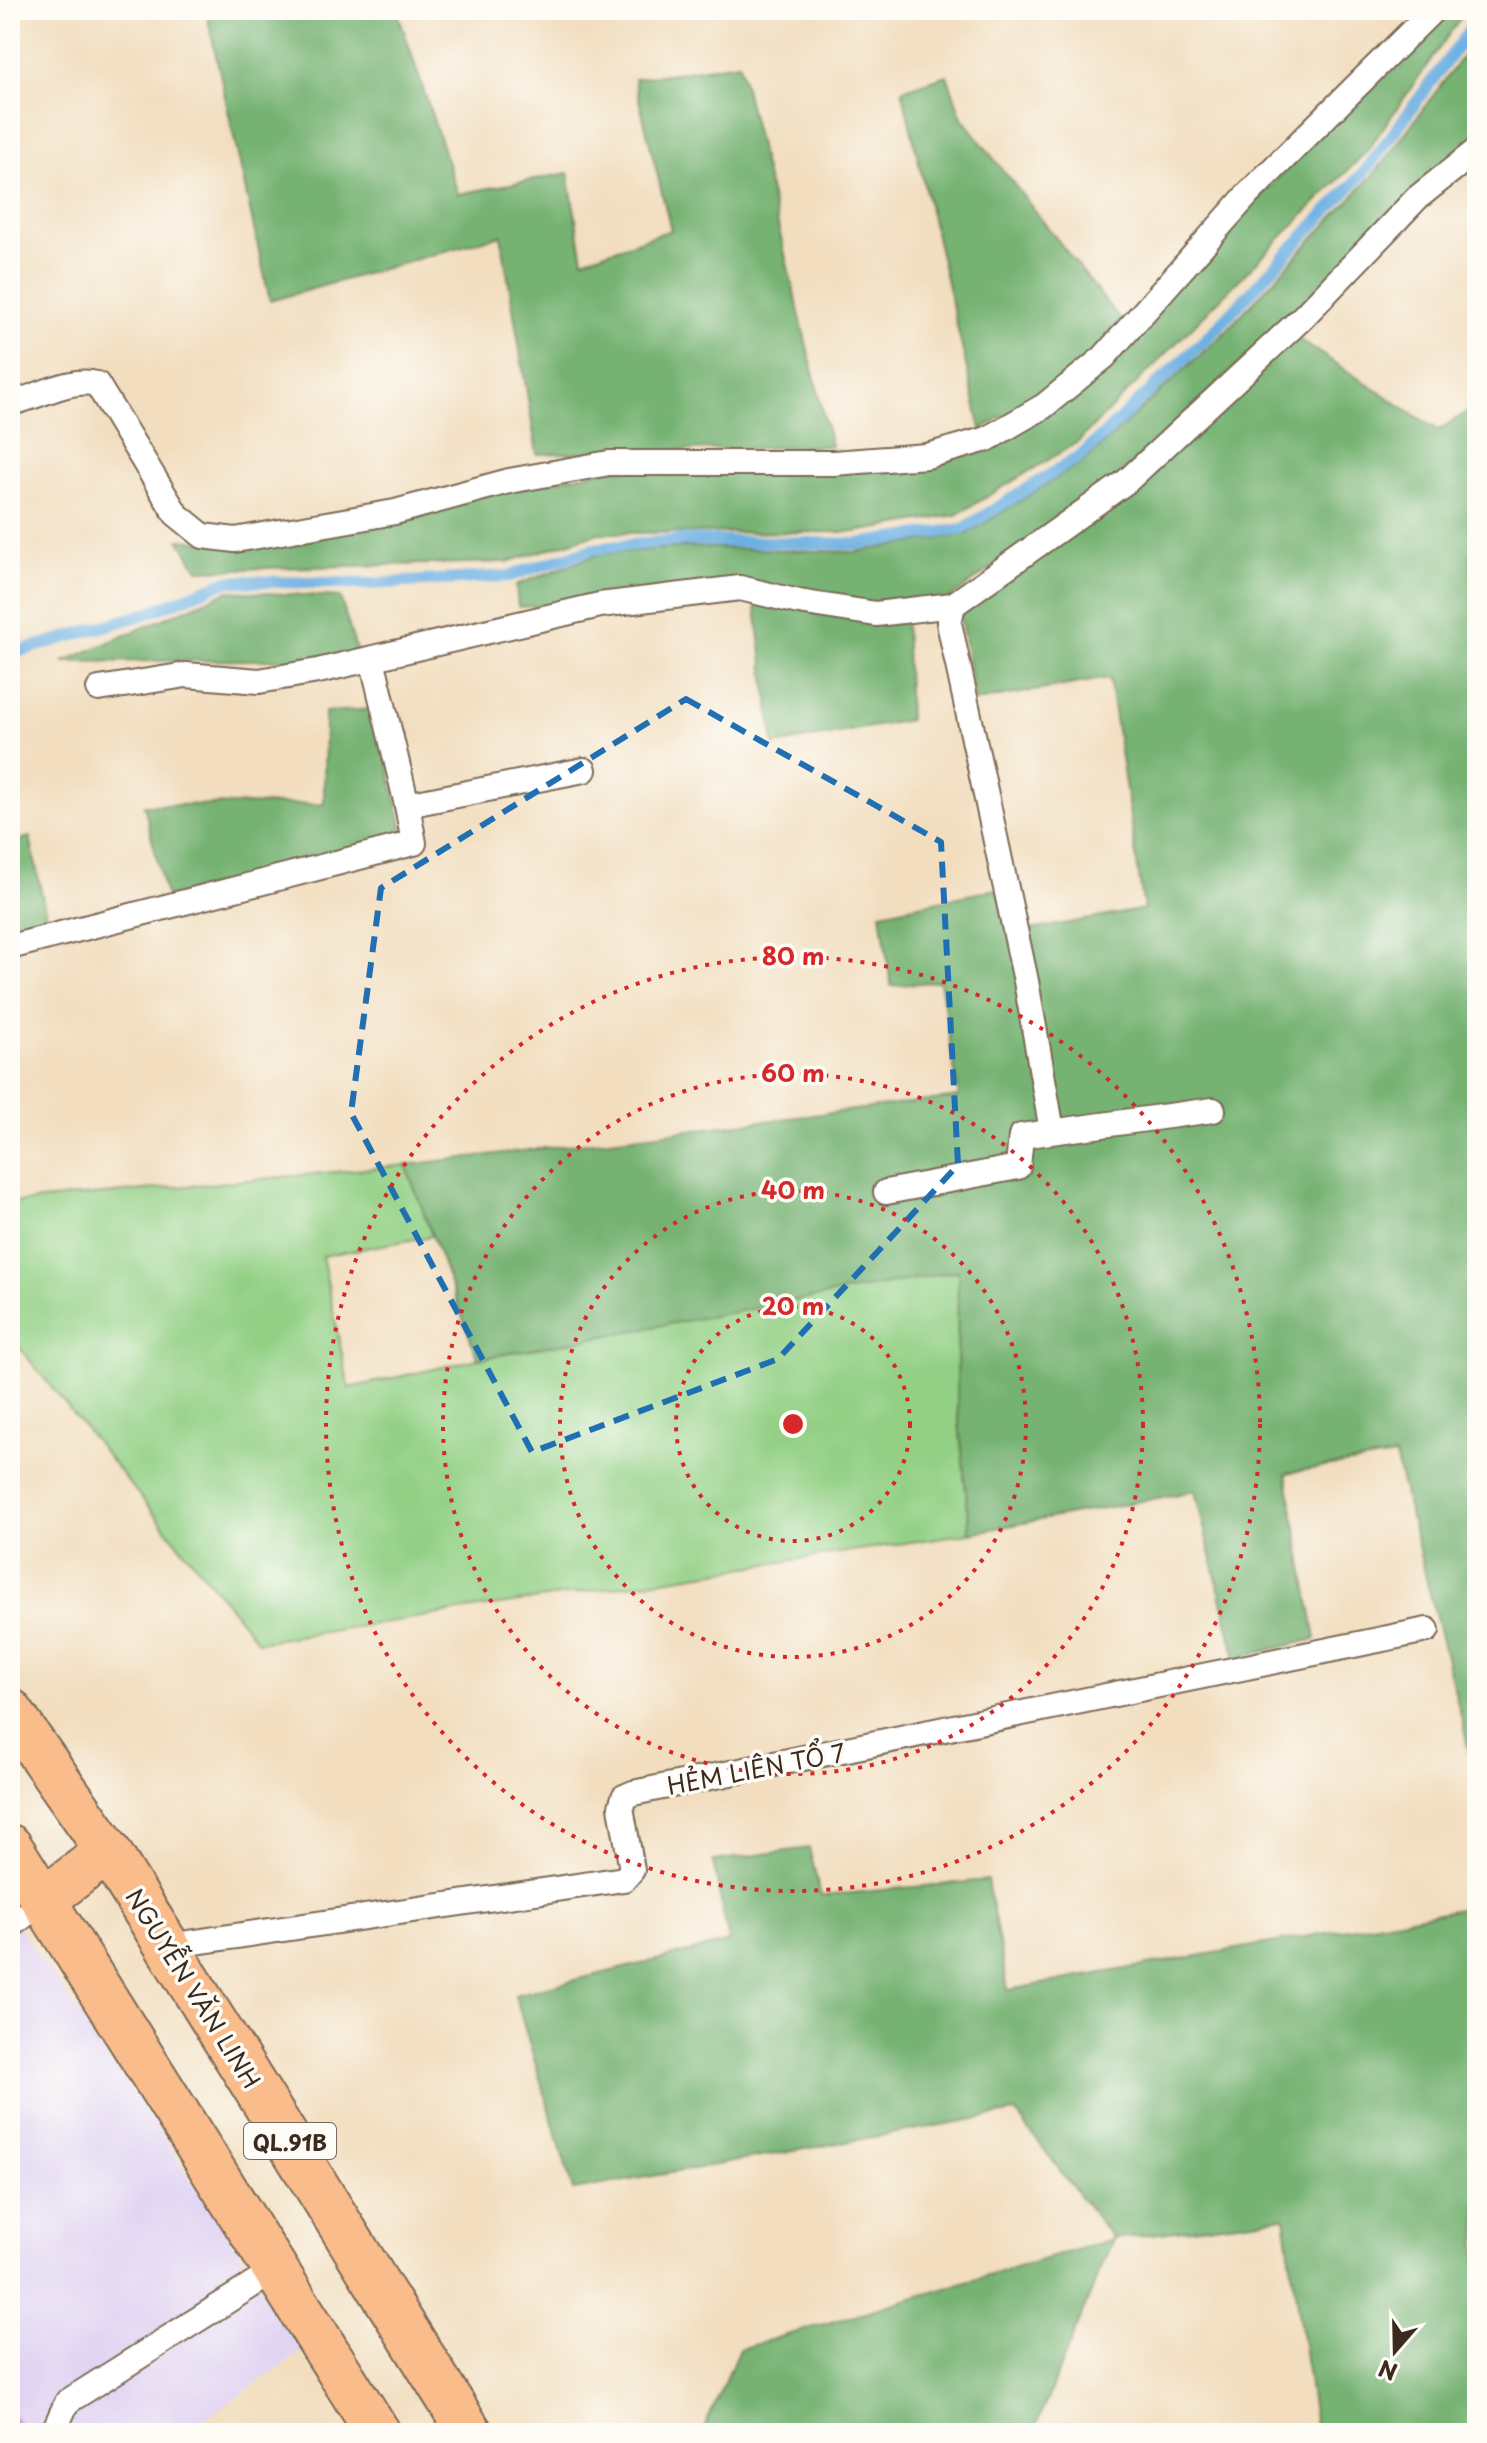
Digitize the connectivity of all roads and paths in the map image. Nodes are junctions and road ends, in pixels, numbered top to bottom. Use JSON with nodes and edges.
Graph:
{"nodes":[{"id":1,"x":1433,"y":10,"type":"edge"},
{"id":2,"x":1477,"y":150,"type":"edge"},
{"id":3,"x":10,"y":403,"type":"edge"},
{"id":4,"x":953,"y":605,"type":"junction"},
{"id":5,"x":372,"y":659,"type":"junction"},
{"id":6,"x":99,"y":689,"type":"dead end"},
{"id":7,"x":584,"y":770,"type":"dead end"},
{"id":8,"x":407,"y":805,"type":"junction"},
{"id":9,"x":10,"y":947,"type":"edge"},
{"id":10,"x":1213,"y":1110,"type":"dead end"},
{"id":11,"x":1052,"y":1131,"type":"junction"},
{"id":12,"x":886,"y":1192,"type":"dead end"},
{"id":13,"x":1427,"y":1630,"type":"dead end"},
{"id":14,"x":10,"y":1711,"type":"edge"},
{"id":15,"x":10,"y":1847,"type":"edge"},
{"id":16,"x":108,"y":1851,"type":"junction"},
{"id":17,"x":45,"y":1899,"type":"junction"},
{"id":18,"x":10,"y":1927,"type":"edge"},
{"id":19,"x":168,"y":1946,"type":"junction"},
{"id":20,"x":276,"y":2270,"type":"junction"},
{"id":21,"x":53,"y":2433,"type":"edge"},
{"id":22,"x":378,"y":2433,"type":"edge"},
{"id":23,"x":470,"y":2433,"type":"edge"}],
"edges":[{"from":1,"to":3,"type":"lane"},
{"from":2,"to":4,"type":"lane"},
{"from":4,"to":5,"type":"lane"},
{"from":4,"to":11,"type":"lane"},
{"from":5,"to":6,"type":"lane"},
{"from":5,"to":8,"type":"lane"},
{"from":7,"to":8,"type":"lane"},
{"from":8,"to":9,"type":"lane"},
{"from":10,"to":11,"type":"lane"},
{"from":11,"to":12,"type":"lane"},
{"from":13,"to":19,"type":"lane","name":"HẺM LIÊN TỔ 7"},
{"from":14,"to":16,"type":"highway","name":"NGUYỄN VĂN LINH","number":"QL.91B"},
{"from":15,"to":17,"type":"highway","number":"QL.91B"},
{"from":16,"to":17,"type":"highway"},
{"from":16,"to":19,"type":"highway","name":"NGUYỄN VĂN LINH","number":"QL.91B"},
{"from":17,"to":18,"type":"lane"},
{"from":17,"to":20,"type":"highway","number":"QL.91B"},
{"from":19,"to":23,"type":"highway","name":"NGUYỄN VĂN LINH","number":"QL.91B"},
{"from":20,"to":21,"type":"lane"},
{"from":20,"to":22,"type":"highway","number":"QL.91B"}]}
